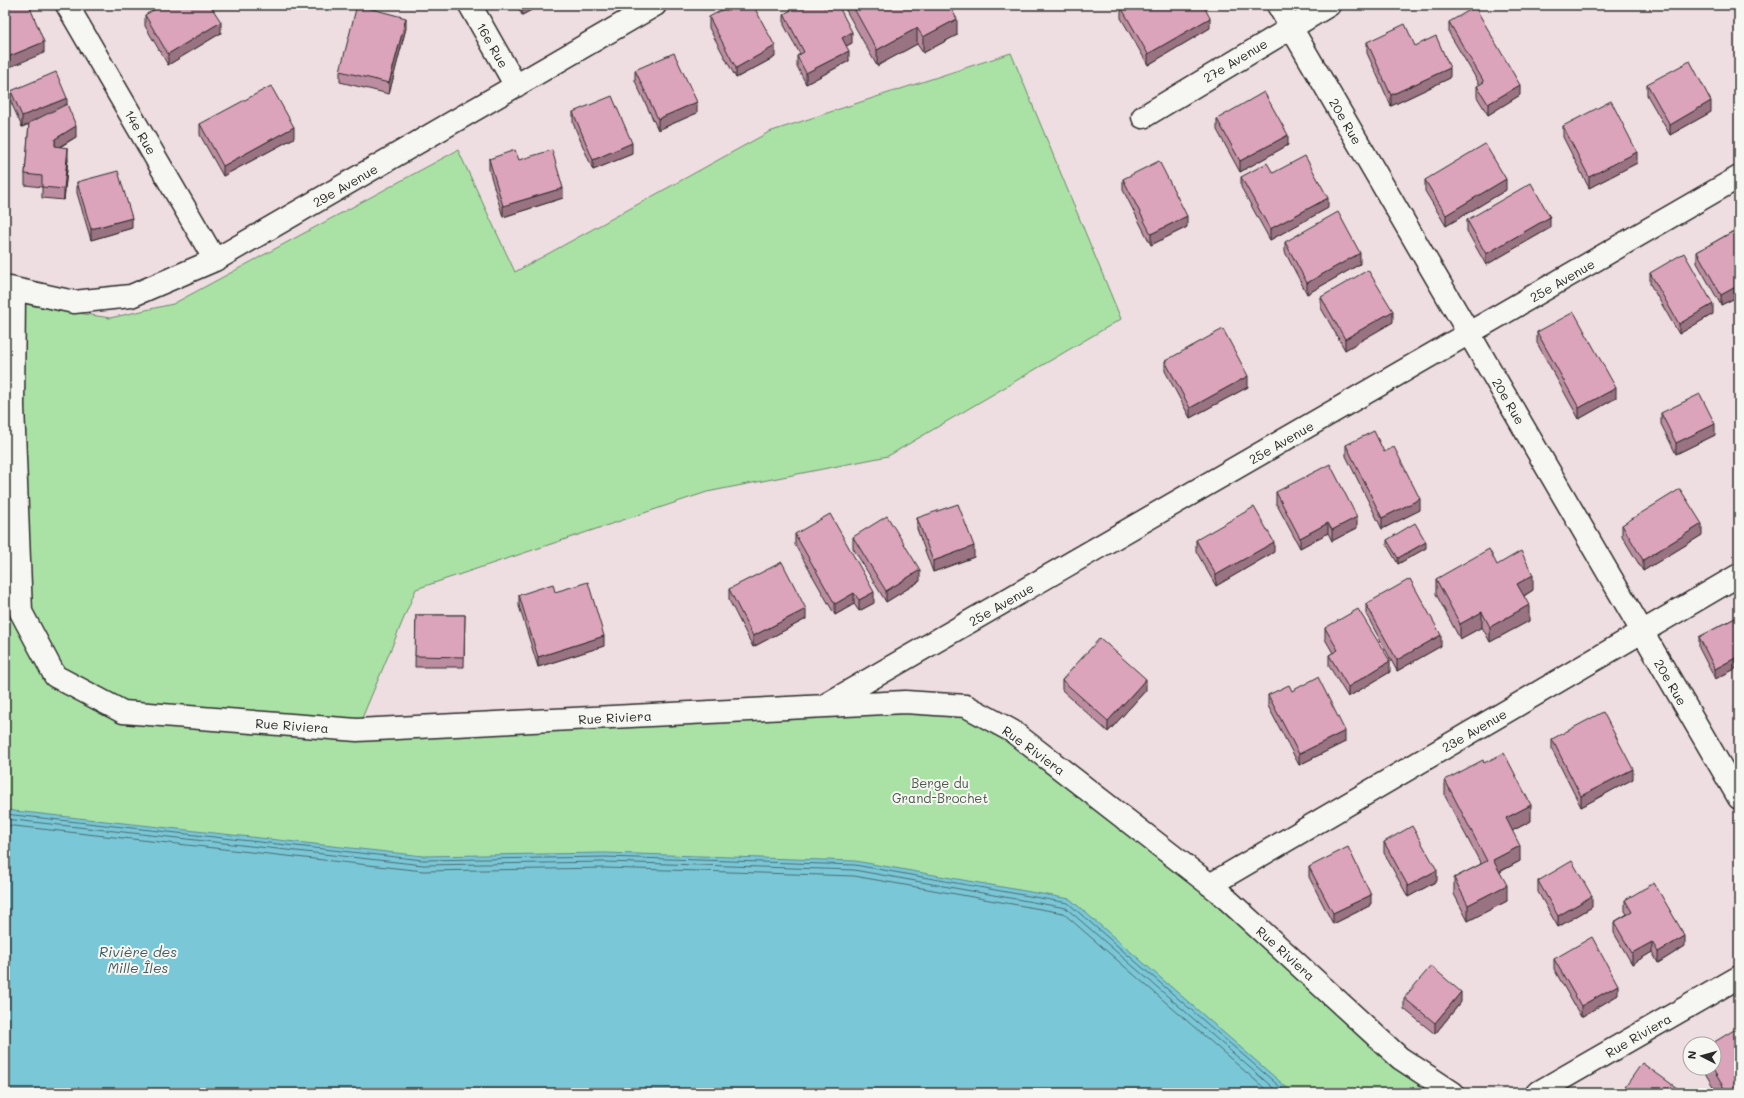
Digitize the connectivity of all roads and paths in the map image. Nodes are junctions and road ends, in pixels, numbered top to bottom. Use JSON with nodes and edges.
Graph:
{"nodes":[{"id":1,"x":67,"y":5,"type":"edge"},
{"id":2,"x":470,"y":5,"type":"edge"},
{"id":3,"x":655,"y":5,"type":"edge"},
{"id":4,"x":1278,"y":5,"type":"edge"},
{"id":5,"x":1329,"y":5,"type":"edge"},
{"id":6,"x":1291,"y":27,"type":"junction"},
{"id":7,"x":516,"y":86,"type":"junction"},
{"id":8,"x":1143,"y":117,"type":"dead end"},
{"id":9,"x":1739,"y":177,"type":"edge"},
{"id":10,"x":215,"y":260,"type":"junction"},
{"id":11,"x":10,"y":289,"type":"edge"},
{"id":12,"x":1469,"y":333,"type":"junction"},
{"id":13,"x":1739,"y":575,"type":"edge"},
{"id":14,"x":1642,"y":632,"type":"junction"},
{"id":15,"x":823,"y":706,"type":"junction"},
{"id":16,"x":1739,"y":798,"type":"edge"},
{"id":17,"x":1210,"y":885,"type":"junction"},
{"id":18,"x":1739,"y":977,"type":"edge"},
{"id":19,"x":1453,"y":1093,"type":"edge"},
{"id":20,"x":1537,"y":1093,"type":"edge"}],
"edges":[{"from":1,"to":10,"type":"street","name":"14e Rue"},
{"from":2,"to":7,"type":"street","name":"16e Rue"},
{"from":3,"to":7,"type":"street","name":"29e Avenue"},
{"from":4,"to":6,"type":"street","name":"20e Rue"},
{"from":5,"to":6,"type":"street","name":"27e Avenue"},
{"from":6,"to":8,"type":"street","name":"27e Avenue"},
{"from":6,"to":12,"type":"street","name":"20e Rue"},
{"from":7,"to":10,"type":"street","name":"29e Avenue"},
{"from":9,"to":12,"type":"street","name":"25e Avenue"},
{"from":10,"to":11,"type":"street","name":"29e Avenue"},
{"from":11,"to":15,"type":"street","name":"Rue Riviera"},
{"from":12,"to":14,"type":"street","name":"20e Rue"},
{"from":12,"to":15,"type":"street","name":"25e Avenue"},
{"from":13,"to":14,"type":"street","name":"23e Avenue"},
{"from":14,"to":16,"type":"street","name":"20e Rue"},
{"from":14,"to":17,"type":"street","name":"23e Avenue"},
{"from":15,"to":17,"type":"street","name":"Rue Riviera"},
{"from":17,"to":19,"type":"street","name":"Rue Riviera"},
{"from":18,"to":20,"type":"street","name":"Rue Riviera"}]}
